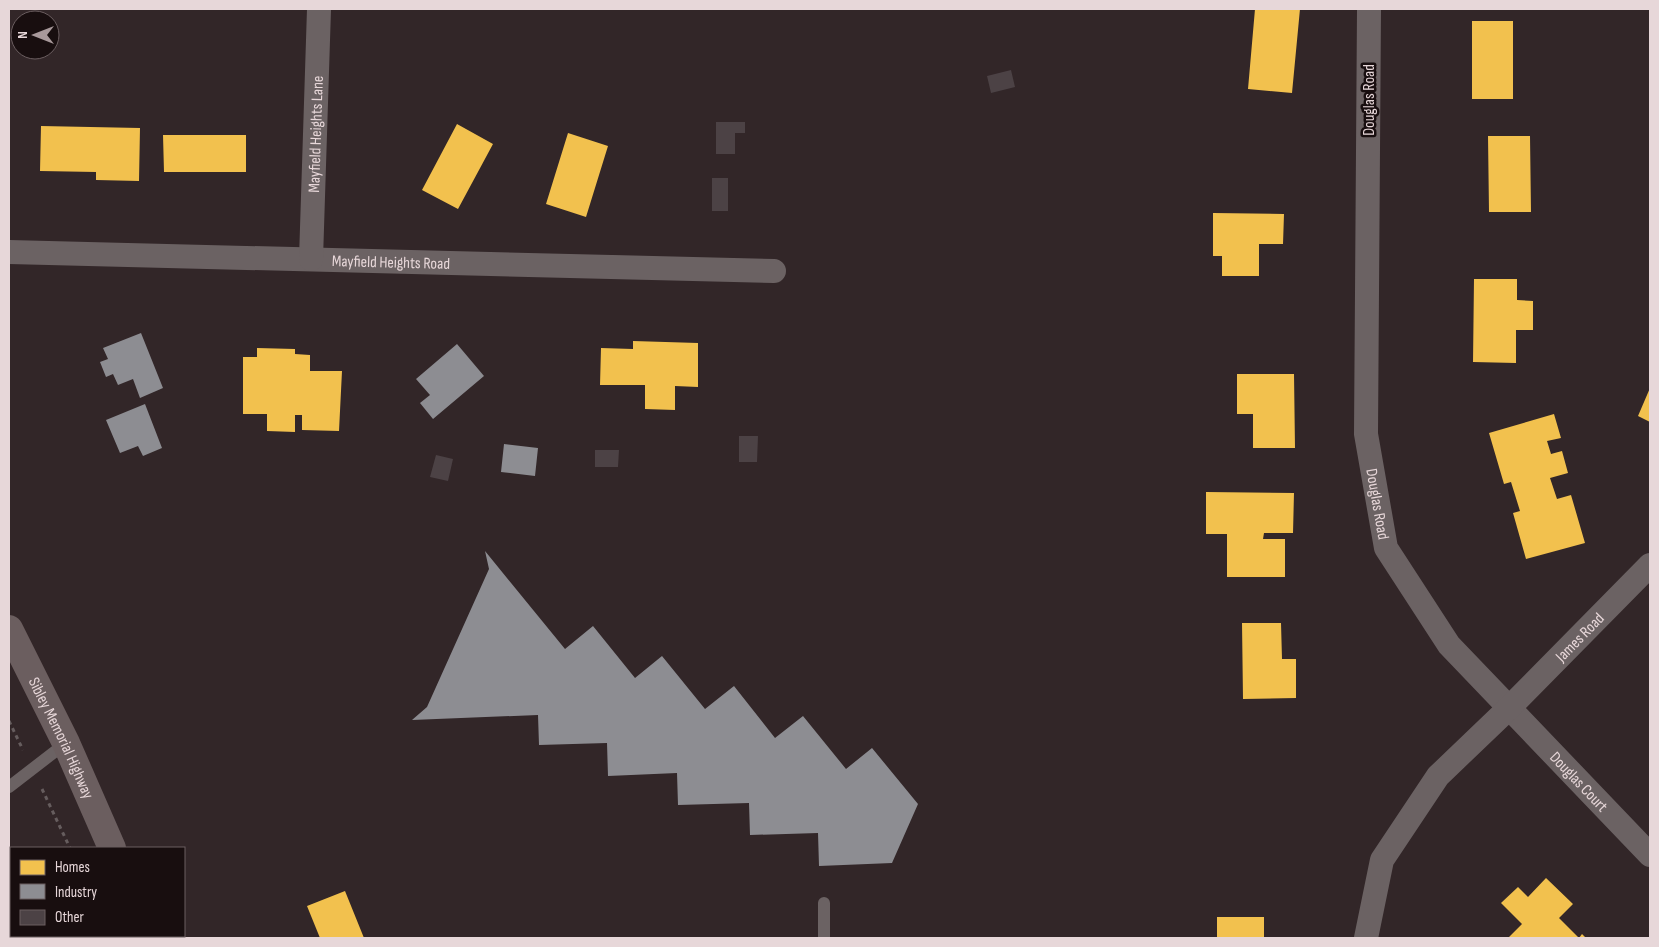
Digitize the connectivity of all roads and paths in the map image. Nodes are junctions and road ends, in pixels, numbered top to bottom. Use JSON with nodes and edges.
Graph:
{"nodes":[{"id":1,"x":319,"y":9,"type":"edge"},
{"id":2,"x":1369,"y":9,"type":"edge"},
{"id":3,"x":9,"y":252,"type":"edge"},
{"id":4,"x":311,"y":259,"type":"junction"},
{"id":5,"x":774,"y":271,"type":"dead end"},
{"id":6,"x":1650,"y":565,"type":"edge"},
{"id":7,"x":9,"y":629,"type":"edge"},
{"id":8,"x":1509,"y":708,"type":"junction"},
{"id":9,"x":66,"y":743,"type":"junction"},
{"id":10,"x":9,"y":787,"type":"edge"},
{"id":11,"x":112,"y":847,"type":"edge"},
{"id":12,"x":1650,"y":855,"type":"edge"},
{"id":13,"x":824,"y":903,"type":"dead end"},
{"id":14,"x":824,"y":938,"type":"edge"},
{"id":15,"x":1366,"y":938,"type":"edge"}],
"edges":[{"from":1,"to":4,"type":"street","name":"Mayfield Heights Lane"},
{"from":2,"to":8,"type":"street","name":"Douglas Road"},
{"from":3,"to":4,"type":"street","name":"Mayfield Heights Road"},
{"from":4,"to":5,"type":"street","name":"Mayfield Heights Road"},
{"from":6,"to":8,"type":"street","name":"James Road"},
{"from":7,"to":9,"type":"main road","name":"Sibley Memorial Highway"},
{"from":8,"to":12,"type":"street","name":"Douglas Court"},
{"from":8,"to":15,"type":"street"},
{"from":9,"to":10,"type":"lane"},
{"from":9,"to":11,"type":"main road","name":"Sibley Memorial Highway"},
{"from":13,"to":14,"type":"lane"}]}
